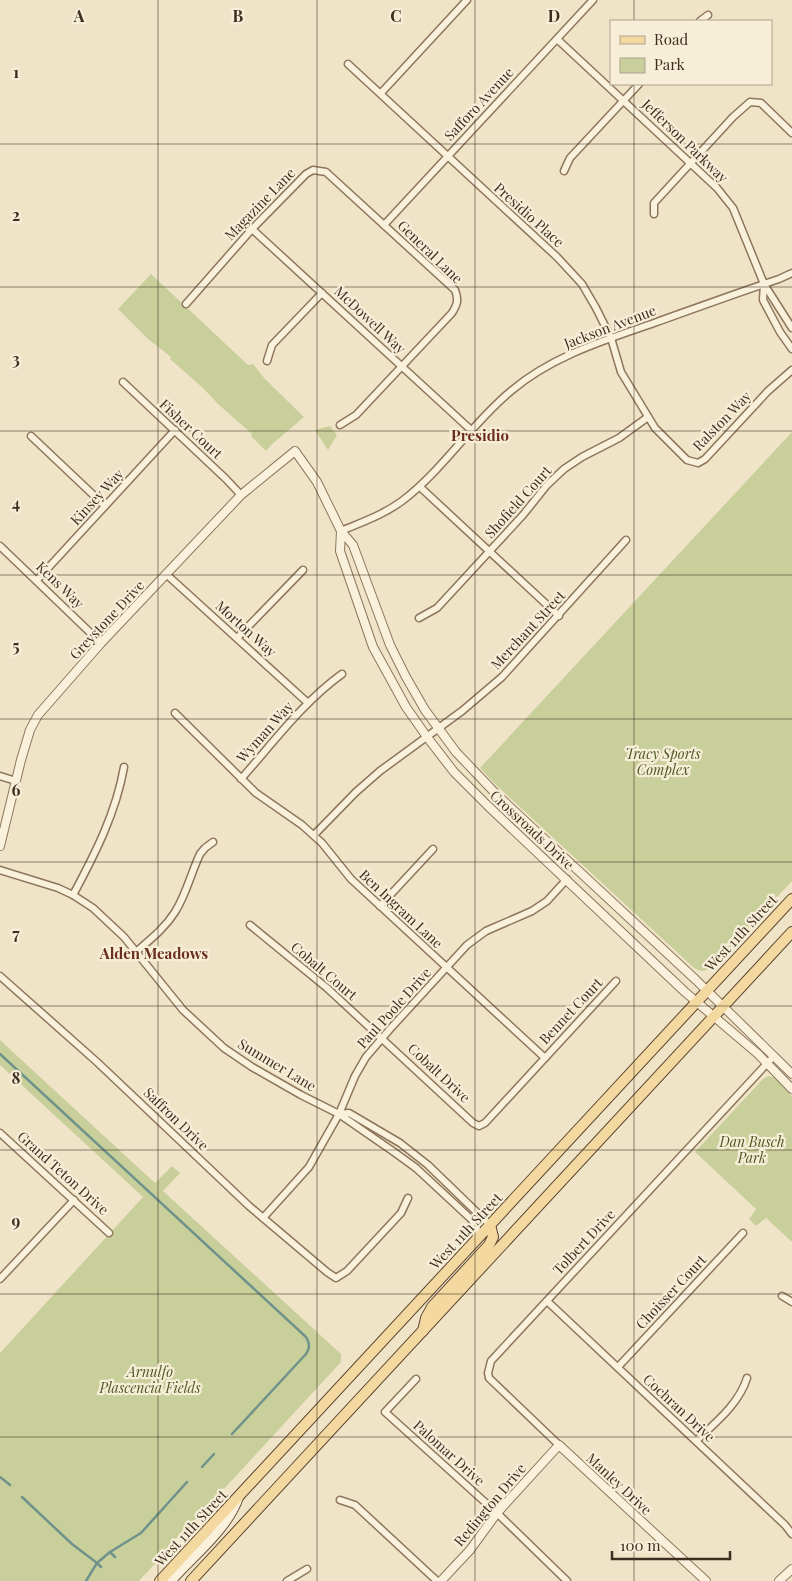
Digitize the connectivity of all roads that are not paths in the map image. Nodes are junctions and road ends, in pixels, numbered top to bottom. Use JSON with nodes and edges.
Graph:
{"nodes":[{"id":1,"x":467,"y":0,"type":"edge"},
{"id":2,"x":592,"y":0,"type":"edge"},
{"id":3,"x":708,"y":15,"type":"dead end"},
{"id":4,"x":701,"y":20,"type":"edge"},
{"id":5,"x":557,"y":39,"type":"junction"},
{"id":6,"x":348,"y":64,"type":"dead end"},
{"id":7,"x":639,"y":85,"type":"edge"},
{"id":8,"x":381,"y":93,"type":"junction"},
{"id":9,"x":624,"y":100,"type":"junction"},
{"id":10,"x":792,"y":134,"type":"edge"},
{"id":11,"x":447,"y":157,"type":"junction"},
{"id":12,"x":691,"y":162,"type":"junction"},
{"id":13,"x":564,"y":171,"type":"dead end"},
{"id":14,"x":654,"y":214,"type":"dead end"},
{"id":15,"x":384,"y":225,"type":"junction"},
{"id":16,"x":252,"y":229,"type":"junction"},
{"id":17,"x":792,"y":273,"type":"edge"},
{"id":18,"x":764,"y":284,"type":"junction"},
{"id":19,"x":322,"y":292,"type":"junction"},
{"id":20,"x":186,"y":304,"type":"dead end"},
{"id":21,"x":792,"y":328,"type":"edge"},
{"id":22,"x":611,"y":338,"type":"junction"},
{"id":23,"x":792,"y":349,"type":"edge"},
{"id":24,"x":267,"y":361,"type":"dead end"},
{"id":25,"x":401,"y":366,"type":"junction"},
{"id":26,"x":792,"y":370,"type":"edge"},
{"id":27,"x":123,"y":382,"type":"dead end"},
{"id":28,"x":648,"y":418,"type":"junction"},
{"id":29,"x":340,"y":425,"type":"dead end"},
{"id":30,"x":175,"y":430,"type":"junction"},
{"id":31,"x":471,"y":430,"type":"junction"},
{"id":32,"x":31,"y":436,"type":"dead end"},
{"id":33,"x":295,"y":451,"type":"joint"},
{"id":34,"x":420,"y":487,"type":"junction"},
{"id":35,"x":241,"y":495,"type":"junction"},
{"id":36,"x":105,"y":506,"type":"junction"},
{"id":37,"x":341,"y":532,"type":"junction"},
{"id":38,"x":626,"y":540,"type":"dead end"},
{"id":39,"x":0,"y":546,"type":"edge"},
{"id":40,"x":490,"y":552,"type":"junction"},
{"id":41,"x":303,"y":570,"type":"dead end"},
{"id":42,"x":166,"y":574,"type":"junction"},
{"id":43,"x":37,"y":580,"type":"junction"},
{"id":44,"x":559,"y":616,"type":"junction"},
{"id":45,"x":419,"y":618,"type":"dead end"},
{"id":46,"x":237,"y":638,"type":"junction"},
{"id":47,"x":101,"y":643,"type":"junction"},
{"id":48,"x":342,"y":674,"type":"dead end"},
{"id":49,"x":308,"y":703,"type":"junction"},
{"id":50,"x":174,"y":713,"type":"dead end"},
{"id":51,"x":438,"y":729,"type":"junction"},
{"id":52,"x":427,"y":737,"type":"junction"},
{"id":53,"x":124,"y":767,"type":"dead end"},
{"id":54,"x":0,"y":776,"type":"edge"},
{"id":55,"x":241,"y":779,"type":"junction"},
{"id":56,"x":16,"y":781,"type":"junction"},
{"id":57,"x":314,"y":835,"type":"junction"},
{"id":58,"x":213,"y":842,"type":"dead end"},
{"id":59,"x":0,"y":846,"type":"edge"},
{"id":60,"x":433,"y":849,"type":"dead end"},
{"id":61,"x":0,"y":870,"type":"edge"},
{"id":62,"x":567,"y":880,"type":"junction"},
{"id":63,"x":72,"y":895,"type":"junction"},
{"id":64,"x":792,"y":899,"type":"edge"},
{"id":65,"x":380,"y":906,"type":"junction"},
{"id":66,"x":250,"y":925,"type":"dead end"},
{"id":67,"x":792,"y":932,"type":"edge"},
{"id":68,"x":136,"y":951,"type":"junction"},
{"id":69,"x":446,"y":968,"type":"junction"},
{"id":70,"x":0,"y":976,"type":"edge"},
{"id":71,"x":616,"y":981,"type":"dead end"},
{"id":72,"x":707,"y":991,"type":"junction"},
{"id":73,"x":697,"y":1001,"type":"junction"},
{"id":74,"x":723,"y":1007,"type":"junction"},
{"id":75,"x":715,"y":1016,"type":"junction"},
{"id":76,"x":382,"y":1038,"type":"junction"},
{"id":77,"x":774,"y":1056,"type":"junction"},
{"id":78,"x":545,"y":1058,"type":"junction"},
{"id":79,"x":767,"y":1063,"type":"junction"},
{"id":80,"x":792,"y":1074,"type":"edge"},
{"id":81,"x":792,"y":1089,"type":"edge"},
{"id":82,"x":339,"y":1114,"type":"junction"},
{"id":83,"x":479,"y":1126,"type":"joint"},
{"id":84,"x":0,"y":1133,"type":"edge"},
{"id":85,"x":408,"y":1198,"type":"dead end"},
{"id":86,"x":74,"y":1200,"type":"junction"},
{"id":87,"x":263,"y":1218,"type":"junction"},
{"id":88,"x":490,"y":1225,"type":"junction"},
{"id":89,"x":109,"y":1233,"type":"dead end"},
{"id":90,"x":742,"y":1233,"type":"dead end"},
{"id":91,"x":475,"y":1241,"type":"junction"},
{"id":92,"x":0,"y":1279,"type":"edge"},
{"id":93,"x":782,"y":1296,"type":"dead end"},
{"id":94,"x":547,"y":1301,"type":"junction"},
{"id":95,"x":792,"y":1302,"type":"edge"},
{"id":96,"x":422,"y":1332,"type":"junction"},
{"id":97,"x":618,"y":1367,"type":"junction"},
{"id":98,"x":747,"y":1378,"type":"dead end"},
{"id":99,"x":416,"y":1379,"type":"dead end"},
{"id":100,"x":696,"y":1441,"type":"junction"},
{"id":101,"x":559,"y":1445,"type":"junction"},
{"id":102,"x":239,"y":1496,"type":"junction"},
{"id":103,"x":340,"y":1500,"type":"dead end"},
{"id":104,"x":496,"y":1513,"type":"junction"},
{"id":105,"x":792,"y":1534,"type":"edge"},
{"id":106,"x":306,"y":1569,"type":"dead end"},
{"id":107,"x":792,"y":1569,"type":"edge"},
{"id":108,"x":160,"y":1581,"type":"edge"},
{"id":109,"x":172,"y":1581,"type":"edge"},
{"id":110,"x":191,"y":1581,"type":"edge"},
{"id":111,"x":288,"y":1581,"type":"edge"},
{"id":112,"x":439,"y":1581,"type":"edge"},
{"id":113,"x":567,"y":1581,"type":"edge"},
{"id":114,"x":706,"y":1581,"type":"edge"},
{"id":115,"x":779,"y":1581,"type":"edge"}],
"edges":[{"from":1,"to":8,"type":"street"},
{"from":2,"to":5,"type":"street","name":"Safforo Avenue"},
{"from":3,"to":4,"type":"street"},
{"from":5,"to":9,"type":"street","name":"Jefferson Parkway"},
{"from":5,"to":11,"type":"street","name":"Safforo Avenue"},
{"from":6,"to":8,"type":"street","name":"Presidio Place"},
{"from":7,"to":9,"type":"street"},
{"from":8,"to":11,"type":"street","name":"Presidio Place"},
{"from":9,"to":12,"type":"street","name":"Jefferson Parkway"},
{"from":9,"to":13,"type":"street"},
{"from":10,"to":12,"type":"street"},
{"from":11,"to":15,"type":"street","name":"Safforo Avenue"},
{"from":11,"to":22,"type":"street","name":"Presidio Place"},
{"from":12,"to":14,"type":"street"},
{"from":12,"to":18,"type":"street","name":"Jefferson Parkway"},
{"from":15,"to":16,"type":"street","name":"Magazine Lane"},
{"from":15,"to":25,"type":"street","name":"General Lane"},
{"from":16,"to":19,"type":"street","name":"McDowell Way"},
{"from":16,"to":20,"type":"street","name":"Magazine Lane"},
{"from":17,"to":18,"type":"street","name":"Jackson Avenue"},
{"from":18,"to":21,"type":"street","name":"Jefferson Parkway"},
{"from":18,"to":22,"type":"street","name":"Jackson Avenue"},
{"from":18,"to":23,"type":"street","name":"Jefferson Parkway"},
{"from":19,"to":24,"type":"street"},
{"from":19,"to":25,"type":"street","name":"McDowell Way"},
{"from":22,"to":28,"type":"street","name":"Presidio Place"},
{"from":22,"to":31,"type":"street","name":"Jackson Avenue"},
{"from":25,"to":29,"type":"street"},
{"from":25,"to":31,"type":"street","name":"McDowell Way"},
{"from":26,"to":28,"type":"street","name":"Ralston Way"},
{"from":27,"to":30,"type":"street","name":"Fisher Court"},
{"from":28,"to":40,"type":"street","name":"Shofield Court"},
{"from":30,"to":35,"type":"street","name":"Fisher Court"},
{"from":30,"to":36,"type":"street","name":"Kinsey Way"},
{"from":31,"to":34,"type":"street","name":"Jackson Avenue"},
{"from":32,"to":36,"type":"street"},
{"from":33,"to":35,"type":"street","name":"Greystone Drive"},
{"from":33,"to":37,"type":"street","name":"Crossroads Drive"},
{"from":34,"to":37,"type":"street","name":"Jackson Avenue"},
{"from":34,"to":40,"type":"street"},
{"from":35,"to":42,"type":"street","name":"Greystone Drive"},
{"from":36,"to":43,"type":"street","name":"Kinsey Way"},
{"from":37,"to":51,"type":"street","name":"Crossroads Drive"},
{"from":37,"to":52,"type":"street","name":"Crossroads Drive"},
{"from":38,"to":44,"type":"street","name":"Merchant Street"},
{"from":39,"to":43,"type":"street","name":"Kens Way"},
{"from":40,"to":44,"type":"street"},
{"from":40,"to":45,"type":"street","name":"Shofield Court"},
{"from":41,"to":46,"type":"street"},
{"from":42,"to":46,"type":"street","name":"Morton Way"},
{"from":42,"to":47,"type":"street","name":"Greystone Drive"},
{"from":43,"to":47,"type":"street","name":"Kens Way"},
{"from":44,"to":51,"type":"street","name":"Merchant Street"},
{"from":46,"to":49,"type":"street","name":"Morton Way"},
{"from":47,"to":56,"type":"street","name":"Greystone Drive"},
{"from":48,"to":49,"type":"street","name":"Wyman Way"},
{"from":49,"to":55,"type":"street","name":"Wyman Way"},
{"from":50,"to":55,"type":"street","name":"Ben Ingram Lane"},
{"from":51,"to":52,"type":"street","name":"Merchant Street"},
{"from":51,"to":72,"type":"street","name":"Crossroads Drive"},
{"from":52,"to":57,"type":"street","name":"Merchant Street"},
{"from":52,"to":62,"type":"street","name":"Crossroads Drive"},
{"from":53,"to":63,"type":"street"},
{"from":54,"to":56,"type":"street"},
{"from":55,"to":57,"type":"street","name":"Ben Ingram Lane"},
{"from":56,"to":59,"type":"street","name":"Greystone Drive"},
{"from":57,"to":65,"type":"street","name":"Ben Ingram Lane"},
{"from":58,"to":68,"type":"street"},
{"from":60,"to":65,"type":"street"},
{"from":61,"to":63,"type":"street","name":"Summer Lane"},
{"from":62,"to":69,"type":"street","name":"Paul Poole Drive"},
{"from":62,"to":73,"type":"street","name":"Crossroads Drive"},
{"from":63,"to":68,"type":"street","name":"Summer Lane"},
{"from":64,"to":72,"type":"main road","name":"West 11th Street"},
{"from":65,"to":69,"type":"street","name":"Ben Ingram Lane"},
{"from":66,"to":76,"type":"street","name":"Cobalt Court"},
{"from":67,"to":74,"type":"main road"},
{"from":68,"to":82,"type":"street","name":"Summer Lane"},
{"from":69,"to":76,"type":"street","name":"Paul Poole Drive"},
{"from":69,"to":78,"type":"street","name":"Ben Ingram Lane"},
{"from":70,"to":87,"type":"street","name":"Saffron Drive"},
{"from":71,"to":78,"type":"street","name":"Bennet Court"},
{"from":72,"to":73,"type":"main road","name":"West 11th Street"},
{"from":72,"to":74,"type":"street","name":"Crossroads Drive"},
{"from":73,"to":75,"type":"street","name":"Crossroads Drive"},
{"from":73,"to":88,"type":"main road","name":"West 11th Street"},
{"from":74,"to":75,"type":"main road"},
{"from":74,"to":77,"type":"street","name":"Crossroads Drive"},
{"from":75,"to":79,"type":"street","name":"Crossroads Drive"},
{"from":75,"to":96,"type":"main road"},
{"from":76,"to":82,"type":"street","name":"Paul Poole Drive"},
{"from":76,"to":83,"type":"street","name":"Cobalt Drive"},
{"from":77,"to":79,"type":"street","name":"Tolbert Drive"},
{"from":77,"to":80,"type":"street","name":"Crossroads Drive"},
{"from":78,"to":83,"type":"street","name":"Bennet Court"},
{"from":79,"to":81,"type":"street","name":"Crossroads Drive"},
{"from":79,"to":94,"type":"street","name":"Tolbert Drive"},
{"from":82,"to":87,"type":"street","name":"Paul Poole Drive"},
{"from":82,"to":88,"type":"street","name":"Summer Lane"},
{"from":82,"to":91,"type":"street","name":"Summer Lane"},
{"from":84,"to":86,"type":"street","name":"Grand Teton Drive"},
{"from":85,"to":87,"type":"street","name":"Saffron Drive"},
{"from":86,"to":89,"type":"street","name":"Grand Teton Drive"},
{"from":86,"to":92,"type":"street"},
{"from":88,"to":91,"type":"main road","name":"West 11th Street"},
{"from":88,"to":96,"type":"main road"},
{"from":90,"to":97,"type":"street","name":"Choisser Court"},
{"from":91,"to":102,"type":"main road","name":"West 11th Street"},
{"from":93,"to":95,"type":"street"},
{"from":94,"to":97,"type":"street","name":"Cochran Drive"},
{"from":94,"to":101,"type":"street","name":"Tolbert Drive"},
{"from":96,"to":110,"type":"main road"},
{"from":97,"to":100,"type":"street","name":"Cochran Drive"},
{"from":98,"to":100,"type":"street"},
{"from":99,"to":104,"type":"street","name":"Palomar Drive"},
{"from":100,"to":105,"type":"street","name":"Cochran Drive"},
{"from":101,"to":104,"type":"street","name":"Redington Drive"},
{"from":101,"to":114,"type":"street","name":"Manley Drive"},
{"from":102,"to":108,"type":"main road","name":"West 11th Street"},
{"from":102,"to":109,"type":"main road"},
{"from":103,"to":112,"type":"street"},
{"from":104,"to":112,"type":"street","name":"Redington Drive"},
{"from":104,"to":113,"type":"street","name":"Palomar Drive"},
{"from":106,"to":111,"type":"street"},
{"from":107,"to":115,"type":"street"}]}
